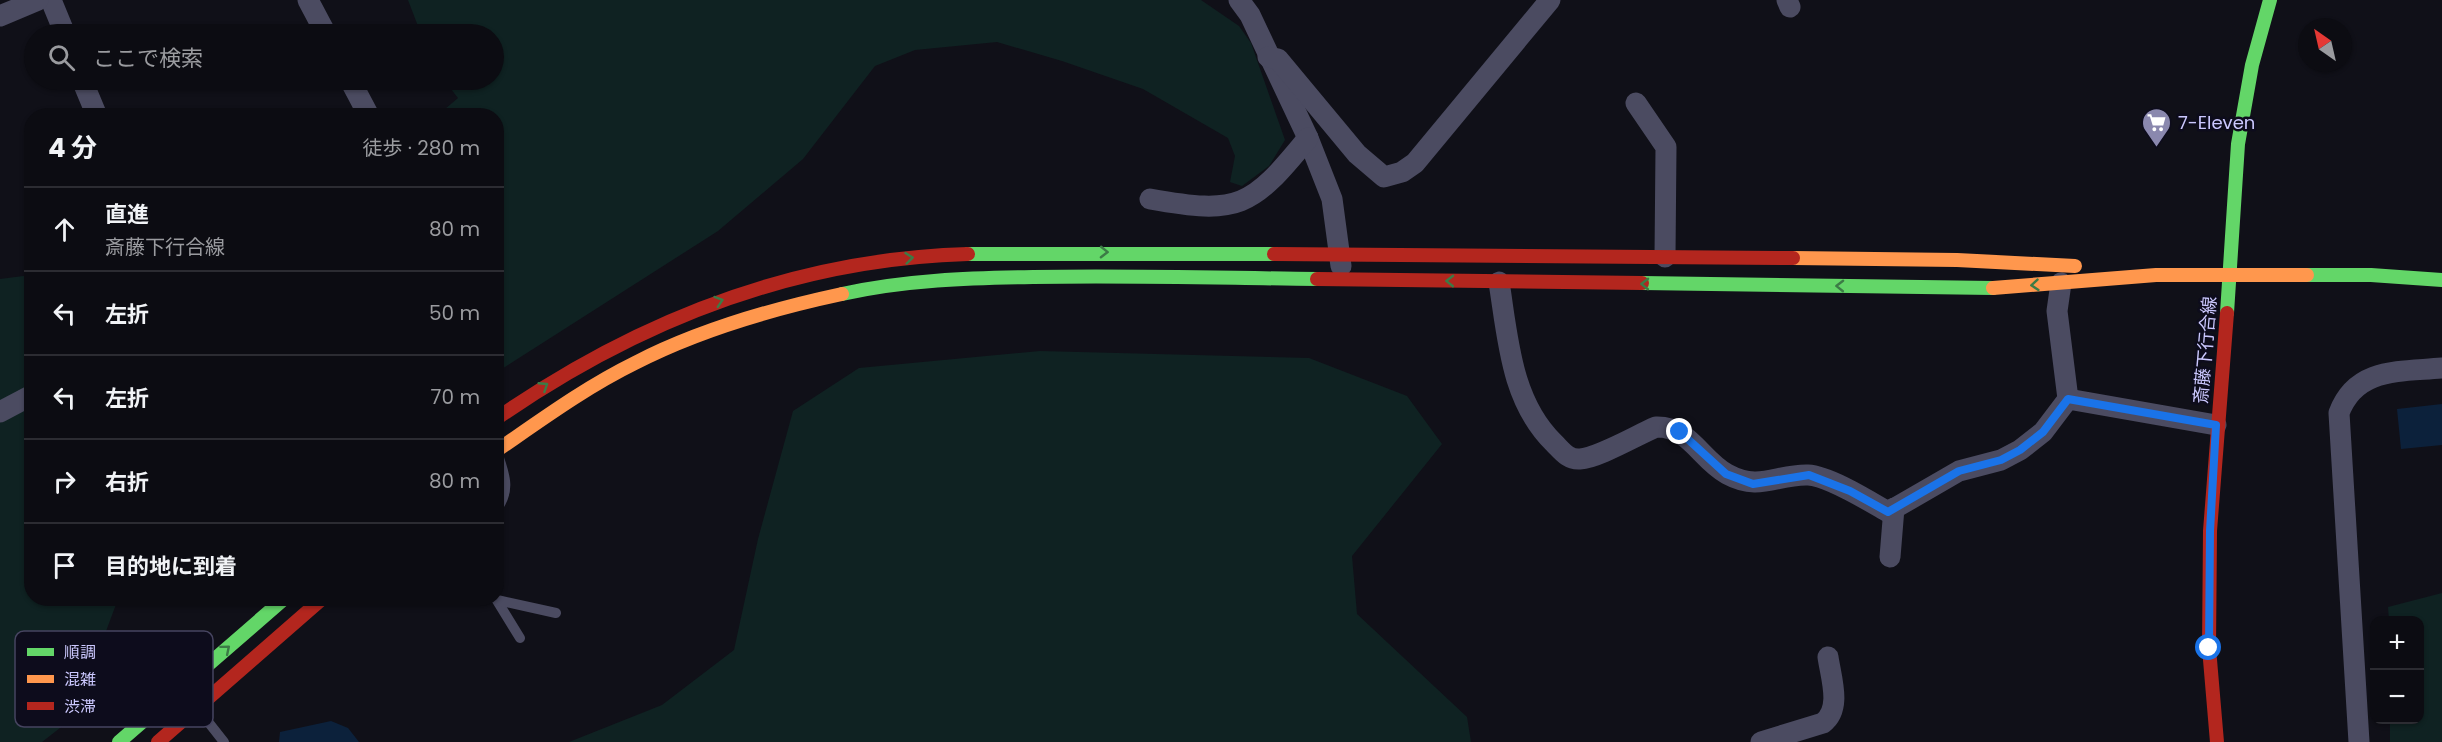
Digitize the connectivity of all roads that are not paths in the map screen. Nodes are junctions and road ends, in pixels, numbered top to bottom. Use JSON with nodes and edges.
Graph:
{"nodes":[{"id":1,"x":38,"y":0,"type":"edge"},
{"id":2,"x":51,"y":0,"type":"edge"},
{"id":3,"x":308,"y":0,"type":"edge"},
{"id":4,"x":1239,"y":0,"type":"edge"},
{"id":5,"x":1550,"y":0,"type":"edge"},
{"id":6,"x":2270,"y":0,"type":"edge"},
{"id":7,"x":0,"y":16,"type":"edge"},
{"id":8,"x":61,"y":24,"type":"edge"},
{"id":9,"x":321,"y":24,"type":"edge"},
{"id":10,"x":1268,"y":57,"type":"junction"},
{"id":11,"x":86,"y":90,"type":"edge"},
{"id":12,"x":355,"y":90,"type":"edge"},
{"id":13,"x":1636,"y":103,"type":"dead end"},
{"id":14,"x":94,"y":108,"type":"edge"},
{"id":15,"x":365,"y":108,"type":"edge"},
{"id":16,"x":1308,"y":138,"type":"junction"},
{"id":17,"x":1150,"y":199,"type":"dead end"},
{"id":18,"x":1339,"y":255,"type":"junction"},
{"id":19,"x":1665,"y":257,"type":"junction"},
{"id":20,"x":2442,"y":268,"type":"edge"},
{"id":21,"x":2156,"y":275,"type":"junction"},
{"id":22,"x":2371,"y":275,"type":"junction"},
{"id":23,"x":2230,"y":276,"type":"junction"},
{"id":24,"x":1343,"y":279,"type":"junction"},
{"id":25,"x":2442,"y":280,"type":"edge"},
{"id":26,"x":1499,"y":282,"type":"junction"},
{"id":27,"x":2061,"y":283,"type":"junction"},
{"id":28,"x":2442,"y":368,"type":"edge"},
{"id":29,"x":24,"y":399,"type":"edge"},
{"id":30,"x":2068,"y":399,"type":"junction"},
{"id":31,"x":0,"y":412,"type":"edge"},
{"id":32,"x":504,"y":414,"type":"edge"},
{"id":33,"x":2216,"y":425,"type":"junction"},
{"id":34,"x":504,"y":445,"type":"edge"},
{"id":35,"x":504,"y":471,"type":"edge"},
{"id":36,"x":504,"y":495,"type":"edge"},
{"id":37,"x":1894,"y":508,"type":"junction"},
{"id":38,"x":1890,"y":557,"type":"dead end"},
{"id":39,"x":504,"y":601,"type":"edge"},
{"id":40,"x":277,"y":606,"type":"edge"},
{"id":41,"x":312,"y":606,"type":"edge"},
{"id":42,"x":500,"y":606,"type":"edge"},
{"id":43,"x":556,"y":613,"type":"dead end"},
{"id":44,"x":520,"y":638,"type":"dead end"},
{"id":45,"x":1828,"y":657,"type":"dead end"},
{"id":46,"x":213,"y":673,"type":"edge"},
{"id":47,"x":213,"y":680,"type":"edge"},
{"id":48,"x":143,"y":727,"type":"edge"},
{"id":49,"x":169,"y":727,"type":"edge"},
{"id":50,"x":212,"y":727,"type":"edge"},
{"id":51,"x":119,"y":742,"type":"edge"},
{"id":52,"x":158,"y":742,"type":"edge"},
{"id":53,"x":224,"y":742,"type":"edge"},
{"id":54,"x":1761,"y":742,"type":"edge"},
{"id":55,"x":2217,"y":742,"type":"edge"},
{"id":56,"x":2359,"y":742,"type":"edge"}],
"edges":[{"from":1,"to":7,"type":"street"},
{"from":2,"to":8,"type":"street"},
{"from":3,"to":9,"type":"street"},
{"from":4,"to":10,"type":"street"},
{"from":5,"to":10,"type":"street"},
{"from":6,"to":23,"type":"street","name":"斎藤下行合線"},
{"from":10,"to":16,"type":"street"},
{"from":11,"to":14,"type":"street"},
{"from":12,"to":15,"type":"street"},
{"from":13,"to":19,"type":"street"},
{"from":16,"to":17,"type":"street"},
{"from":16,"to":18,"type":"street"},
{"from":18,"to":19,"type":"street"},
{"from":18,"to":24,"type":"street"},
{"from":32,"to":18,"type":"street","one_way":true},
{"from":19,"to":21,"type":"street"},
{"from":20,"to":22,"type":"street"},
{"from":21,"to":23,"type":"street"},
{"from":21,"to":27,"type":"street"},
{"from":22,"to":23,"type":"street"},
{"from":22,"to":25,"type":"street"},
{"from":23,"to":33,"type":"street","name":"斎藤下行合線"},
{"from":26,"to":24,"type":"street","one_way":true},
{"from":24,"to":34,"type":"street"},
{"from":27,"to":26,"type":"street","one_way":true},
{"from":26,"to":37,"type":"street"},
{"from":27,"to":30,"type":"street"},
{"from":28,"to":56,"type":"street"},
{"from":29,"to":31,"type":"street"},
{"from":30,"to":33,"type":"street"},
{"from":30,"to":37,"type":"street"},
{"from":33,"to":55,"type":"street","name":"斎藤下行合線"},
{"from":35,"to":36,"type":"lane"},
{"from":37,"to":38,"type":"street"},
{"from":39,"to":43,"type":"lane"},
{"from":46,"to":40,"type":"street","one_way":true},
{"from":41,"to":47,"type":"street"},
{"from":42,"to":44,"type":"lane"},
{"from":45,"to":54,"type":"street"},
{"from":48,"to":51,"type":"street"},
{"from":49,"to":52,"type":"street"},
{"from":50,"to":53,"type":"lane"}]}
